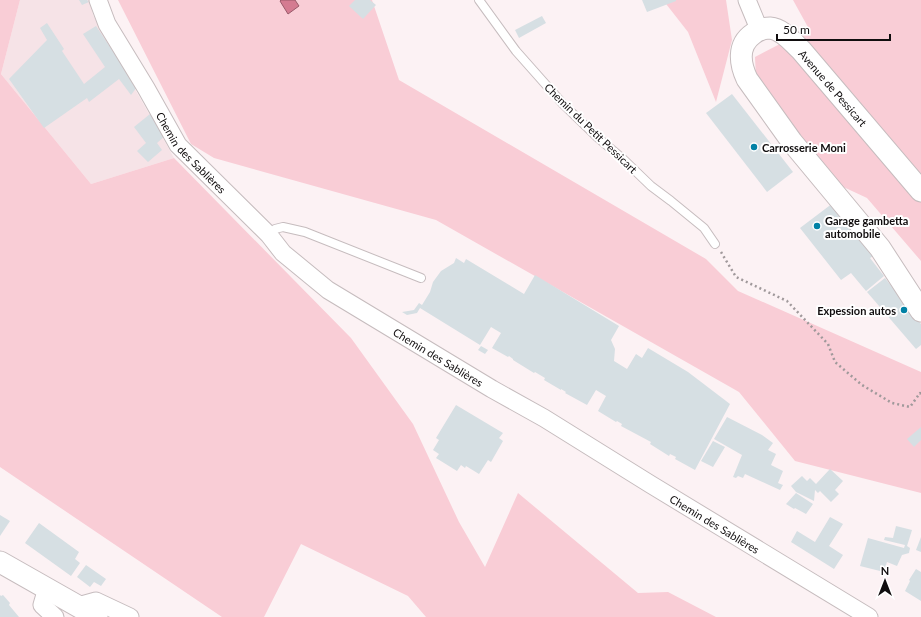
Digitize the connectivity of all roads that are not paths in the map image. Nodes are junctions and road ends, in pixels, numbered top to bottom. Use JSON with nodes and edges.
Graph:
{"nodes":[{"id":1,"x":98,"y":0,"type":"edge"},
{"id":2,"x":479,"y":0,"type":"edge"},
{"id":3,"x":747,"y":0,"type":"edge"},
{"id":4,"x":759,"y":29,"type":"junction"},
{"id":5,"x":921,"y":191,"type":"edge"},
{"id":6,"x":269,"y":235,"type":"junction"},
{"id":7,"x":715,"y":244,"type":"road end"},
{"id":8,"x":421,"y":278,"type":"dead end"},
{"id":9,"x":921,"y":311,"type":"edge"},
{"id":10,"x":0,"y":562,"type":"edge"},
{"id":11,"x":43,"y":603,"type":"edge"},
{"id":12,"x":78,"y":606,"type":"junction"},
{"id":13,"x":55,"y":617,"type":"edge"},
{"id":14,"x":97,"y":617,"type":"edge"},
{"id":15,"x":130,"y":617,"type":"edge"},
{"id":16,"x":868,"y":617,"type":"edge"}],
"edges":[{"from":1,"to":6,"type":"street","name":"Chemin des Sablières"},
{"from":2,"to":7,"type":"lane","name":"Chemin du Petit Pessicart"},
{"from":3,"to":4,"type":"street"},
{"from":4,"to":5,"type":"street","name":"Avenue de Pessicart"},
{"from":4,"to":9,"type":"street"},
{"from":6,"to":8,"type":"lane"},
{"from":6,"to":16,"type":"street","name":"Chemin des Sablières"},
{"from":10,"to":11,"type":"street"},
{"from":11,"to":12,"type":"street"},
{"from":11,"to":13,"type":"street"},
{"from":12,"to":14,"type":"street"},
{"from":12,"to":15,"type":"street"}]}
